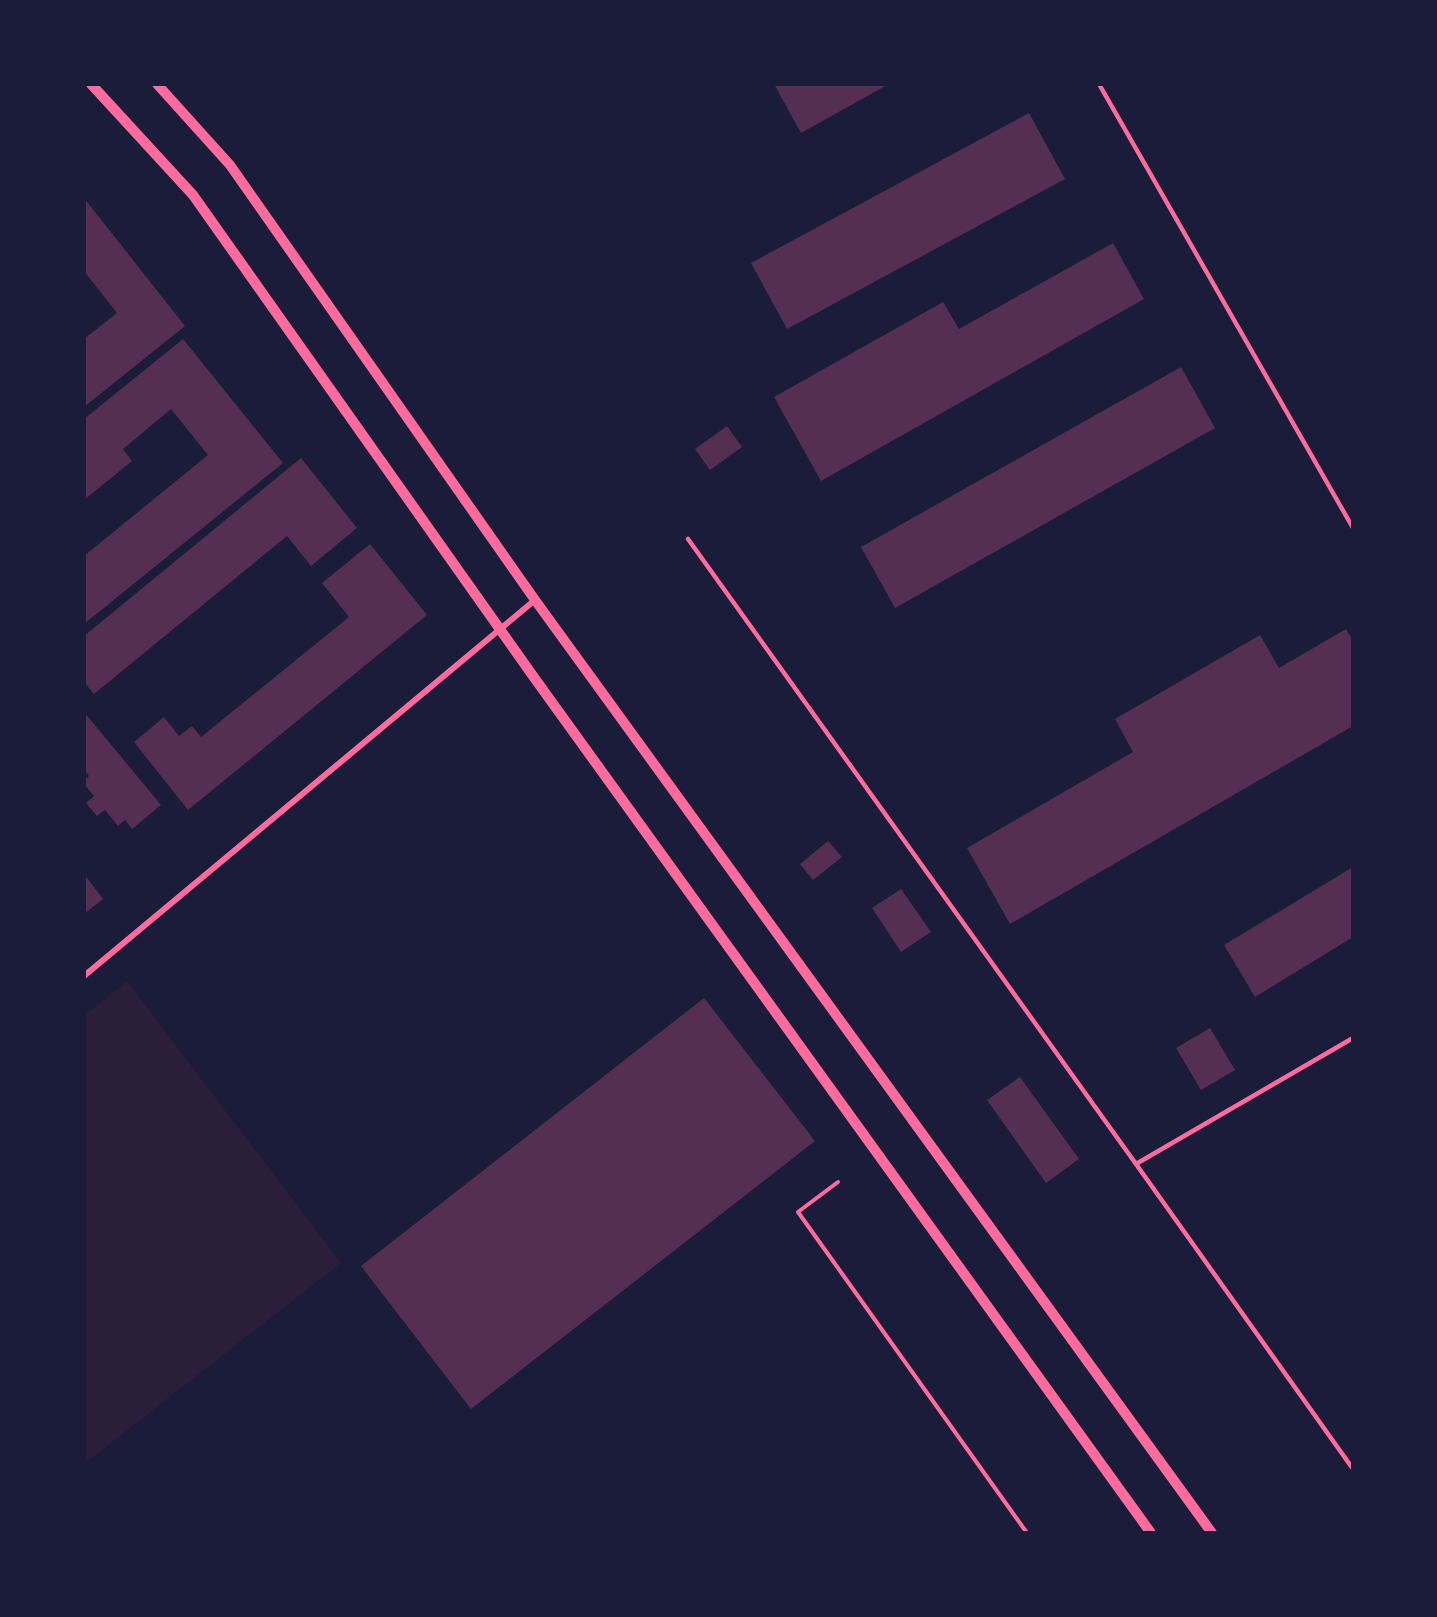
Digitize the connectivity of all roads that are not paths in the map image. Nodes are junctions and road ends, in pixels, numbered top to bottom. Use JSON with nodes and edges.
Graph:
{"nodes":[{"id":1,"x":91,"y":84,"type":"edge"},
{"id":2,"x":157,"y":84,"type":"edge"},
{"id":3,"x":1099,"y":84,"type":"edge"},
{"id":4,"x":1353,"y":528,"type":"edge"},
{"id":5,"x":688,"y":539,"type":"dead end"},
{"id":6,"x":535,"y":600,"type":"junction"},
{"id":7,"x":500,"y":629,"type":"junction"},
{"id":8,"x":84,"y":976,"type":"edge"},
{"id":9,"x":1353,"y":1038,"type":"edge"},
{"id":10,"x":1136,"y":1164,"type":"junction"},
{"id":11,"x":1353,"y":1469,"type":"edge"},
{"id":12,"x":1151,"y":1533,"type":"edge"},
{"id":13,"x":1212,"y":1533,"type":"edge"}],
"edges":[{"from":1,"to":7,"type":"street"},
{"from":2,"to":6,"type":"street"},
{"from":3,"to":4,"type":"lane"},
{"from":5,"to":10,"type":"lane"},
{"from":6,"to":7,"type":"street"},
{"from":6,"to":13,"type":"street"},
{"from":7,"to":8,"type":"street"},
{"from":7,"to":12,"type":"street"},
{"from":9,"to":10,"type":"lane"},
{"from":10,"to":11,"type":"lane"}]}
